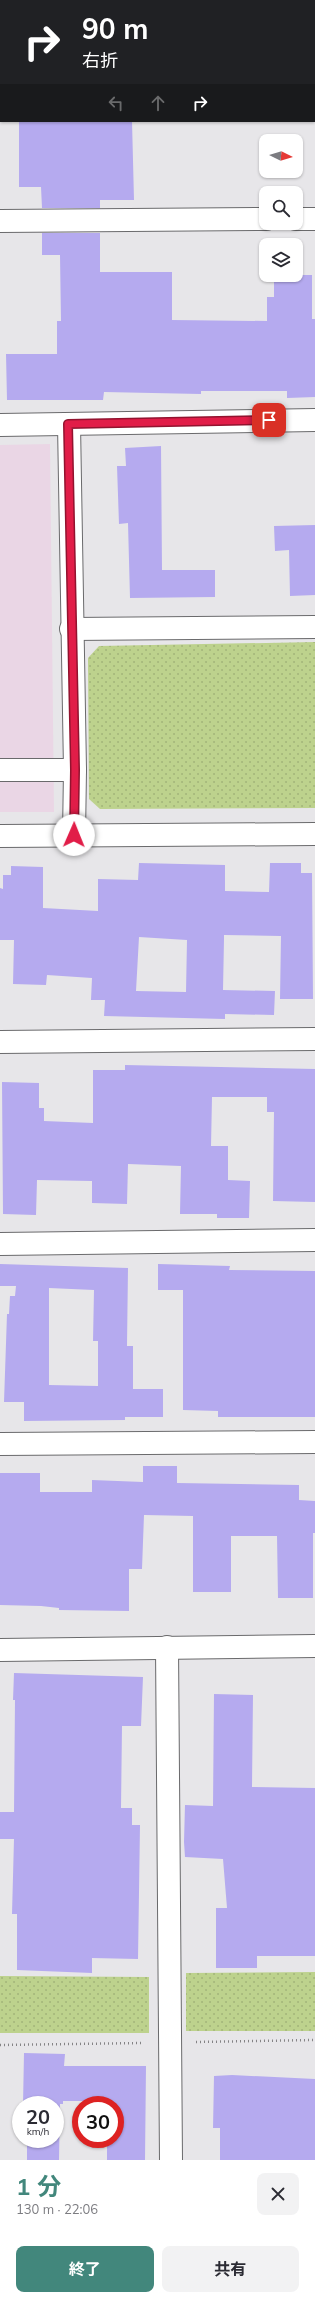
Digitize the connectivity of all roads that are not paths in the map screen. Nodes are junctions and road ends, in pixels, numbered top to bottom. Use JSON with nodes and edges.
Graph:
{"nodes":[{"id":1,"x":303,"y":219,"type":"edge"},
{"id":2,"x":315,"y":219,"type":"edge"},
{"id":3,"x":259,"y":220,"type":"edge"},
{"id":4,"x":0,"y":221,"type":"edge"},
{"id":5,"x":315,"y":420,"type":"edge"},
{"id":6,"x":68,"y":424,"type":"junction"},
{"id":7,"x":0,"y":425,"type":"edge"},
{"id":8,"x":315,"y":627,"type":"edge"},
{"id":9,"x":71,"y":629,"type":"junction"},
{"id":10,"x":0,"y":770,"type":"edge"},
{"id":11,"x":75,"y":770,"type":"junction"},
{"id":12,"x":315,"y":834,"type":"edge"},
{"id":13,"x":74,"y":835,"type":"junction"},
{"id":14,"x":0,"y":836,"type":"edge"},
{"id":15,"x":315,"y":1040,"type":"edge"},
{"id":16,"x":0,"y":1042,"type":"edge"},
{"id":17,"x":315,"y":1240,"type":"edge"},
{"id":18,"x":0,"y":1244,"type":"edge"},
{"id":19,"x":315,"y":1442,"type":"edge"},
{"id":20,"x":0,"y":1444,"type":"edge"},
{"id":21,"x":315,"y":1646,"type":"edge"},
{"id":22,"x":167,"y":1647,"type":"junction"},
{"id":23,"x":0,"y":1650,"type":"edge"},
{"id":24,"x":171,"y":2160,"type":"edge"}],
"edges":[{"from":1,"to":2,"type":"street"},
{"from":3,"to":4,"type":"street"},
{"from":5,"to":6,"type":"street"},
{"from":6,"to":7,"type":"street"},
{"from":6,"to":9,"type":"street"},
{"from":8,"to":9,"type":"street"},
{"from":9,"to":11,"type":"street"},
{"from":10,"to":11,"type":"street"},
{"from":11,"to":13,"type":"street"},
{"from":12,"to":13,"type":"street"},
{"from":13,"to":14,"type":"street"},
{"from":15,"to":16,"type":"street"},
{"from":17,"to":18,"type":"street"},
{"from":19,"to":20,"type":"street"},
{"from":21,"to":22,"type":"street"},
{"from":22,"to":23,"type":"street"},
{"from":22,"to":24,"type":"street"}]}
